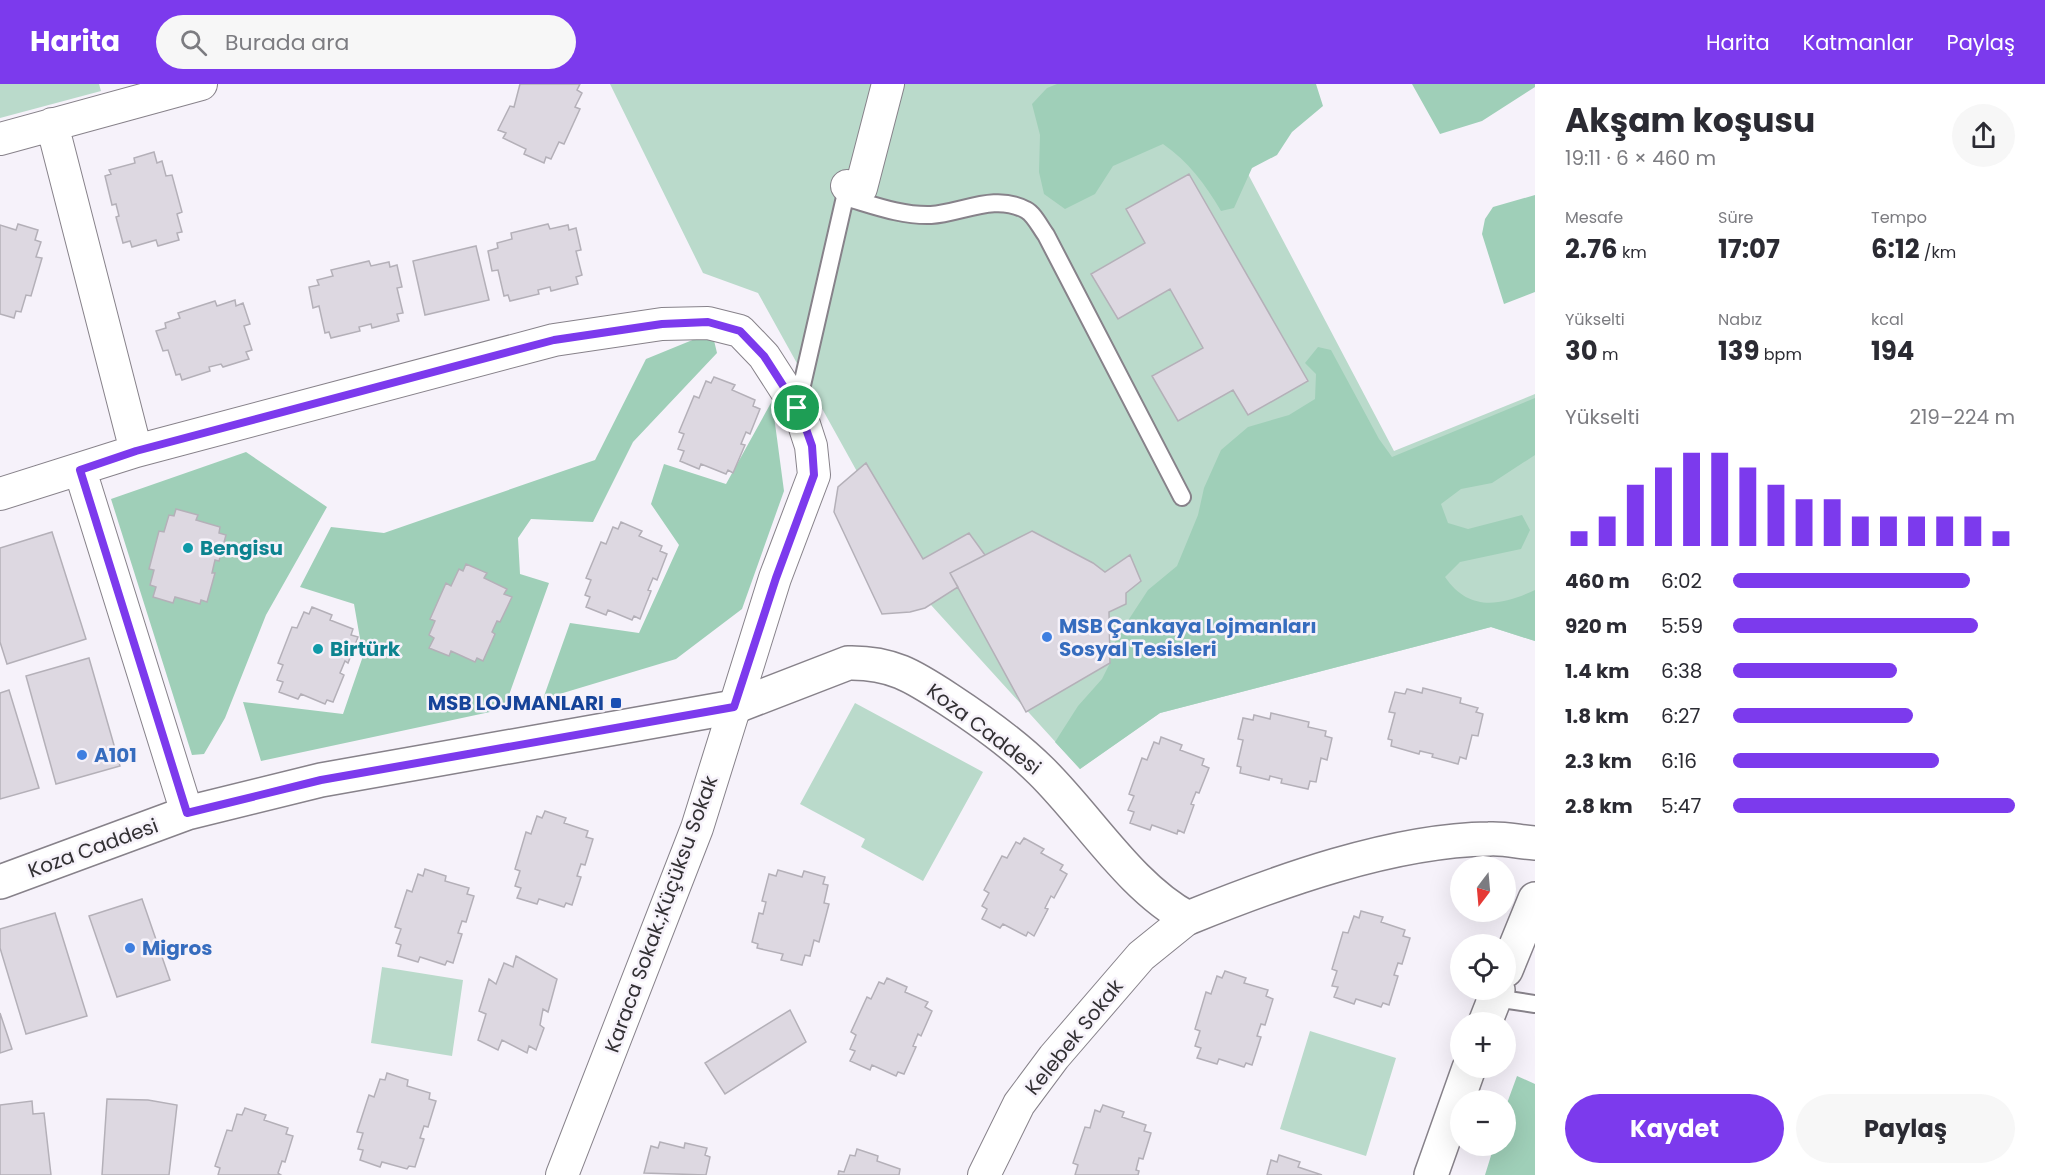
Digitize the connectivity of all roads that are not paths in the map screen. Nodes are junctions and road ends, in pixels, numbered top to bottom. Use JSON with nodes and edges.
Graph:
{"nodes":[{"id":1,"x":201,"y":84,"type":"edge"},
{"id":2,"x":872,"y":84,"type":"edge"},
{"id":3,"x":888,"y":84,"type":"edge"},
{"id":4,"x":118,"y":95,"type":"edge"},
{"id":5,"x":52,"y":124,"type":"junction"},
{"id":6,"x":0,"y":139,"type":"edge"},
{"id":7,"x":846,"y":192,"type":"junction"},
{"id":8,"x":797,"y":408,"type":"junction"},
{"id":9,"x":136,"y":451,"type":"junction"},
{"id":10,"x":80,"y":470,"type":"junction"},
{"id":11,"x":0,"y":494,"type":"edge"},
{"id":12,"x":1182,"y":497,"type":"dead end"},
{"id":13,"x":734,"y":707,"type":"junction"},
{"id":14,"x":187,"y":813,"type":"junction"},
{"id":15,"x":1535,"y":843,"type":"edge"},
{"id":16,"x":0,"y":882,"type":"edge"},
{"id":17,"x":1533,"y":911,"type":"edge"},
{"id":18,"x":1188,"y":918,"type":"junction"},
{"id":19,"x":1516,"y":950,"type":"edge"},
{"id":20,"x":1516,"y":1000,"type":"edge"},
{"id":21,"x":1535,"y":1004,"type":"edge"},
{"id":22,"x":1465,"y":1078,"type":"edge"},
{"id":23,"x":562,"y":1175,"type":"edge"},
{"id":24,"x":984,"y":1175,"type":"edge"},
{"id":25,"x":1431,"y":1175,"type":"edge"}],
"edges":[{"from":1,"to":4,"type":"street"},
{"from":2,"to":7,"type":"street"},
{"from":3,"to":7,"type":"street"},
{"from":4,"to":5,"type":"street"},
{"from":5,"to":6,"type":"street"},
{"from":5,"to":9,"type":"street"},
{"from":7,"to":8,"type":"lane"},
{"from":7,"to":12,"type":"lane"},
{"from":8,"to":9,"type":"street","name":"Karaca Sokak.;Küçüksu Sokak"},
{"from":8,"to":13,"type":"street","name":"Karaca Sokak.;Küçüksu Sokak"},
{"from":9,"to":10,"type":"street","name":"Karaca Sokak.;Küçüksu Sokak"},
{"from":10,"to":11,"type":"street","name":"Karaca Sokak.;Küçüksu Sokak"},
{"from":10,"to":14,"type":"street"},
{"from":13,"to":14,"type":"street","name":"Koza Caddesi"},
{"from":13,"to":18,"type":"street","name":"Koza Caddesi"},
{"from":13,"to":23,"type":"street","name":"Karaca Sokak.;Küçüksu Sokak"},
{"from":14,"to":16,"type":"street","name":"Koza Caddesi"},
{"from":15,"to":18,"type":"street"},
{"from":17,"to":19,"type":"street"},
{"from":18,"to":24,"type":"street","name":"Kelebek Sokak"},
{"from":20,"to":21,"type":"lane"},
{"from":22,"to":25,"type":"street"}]}
